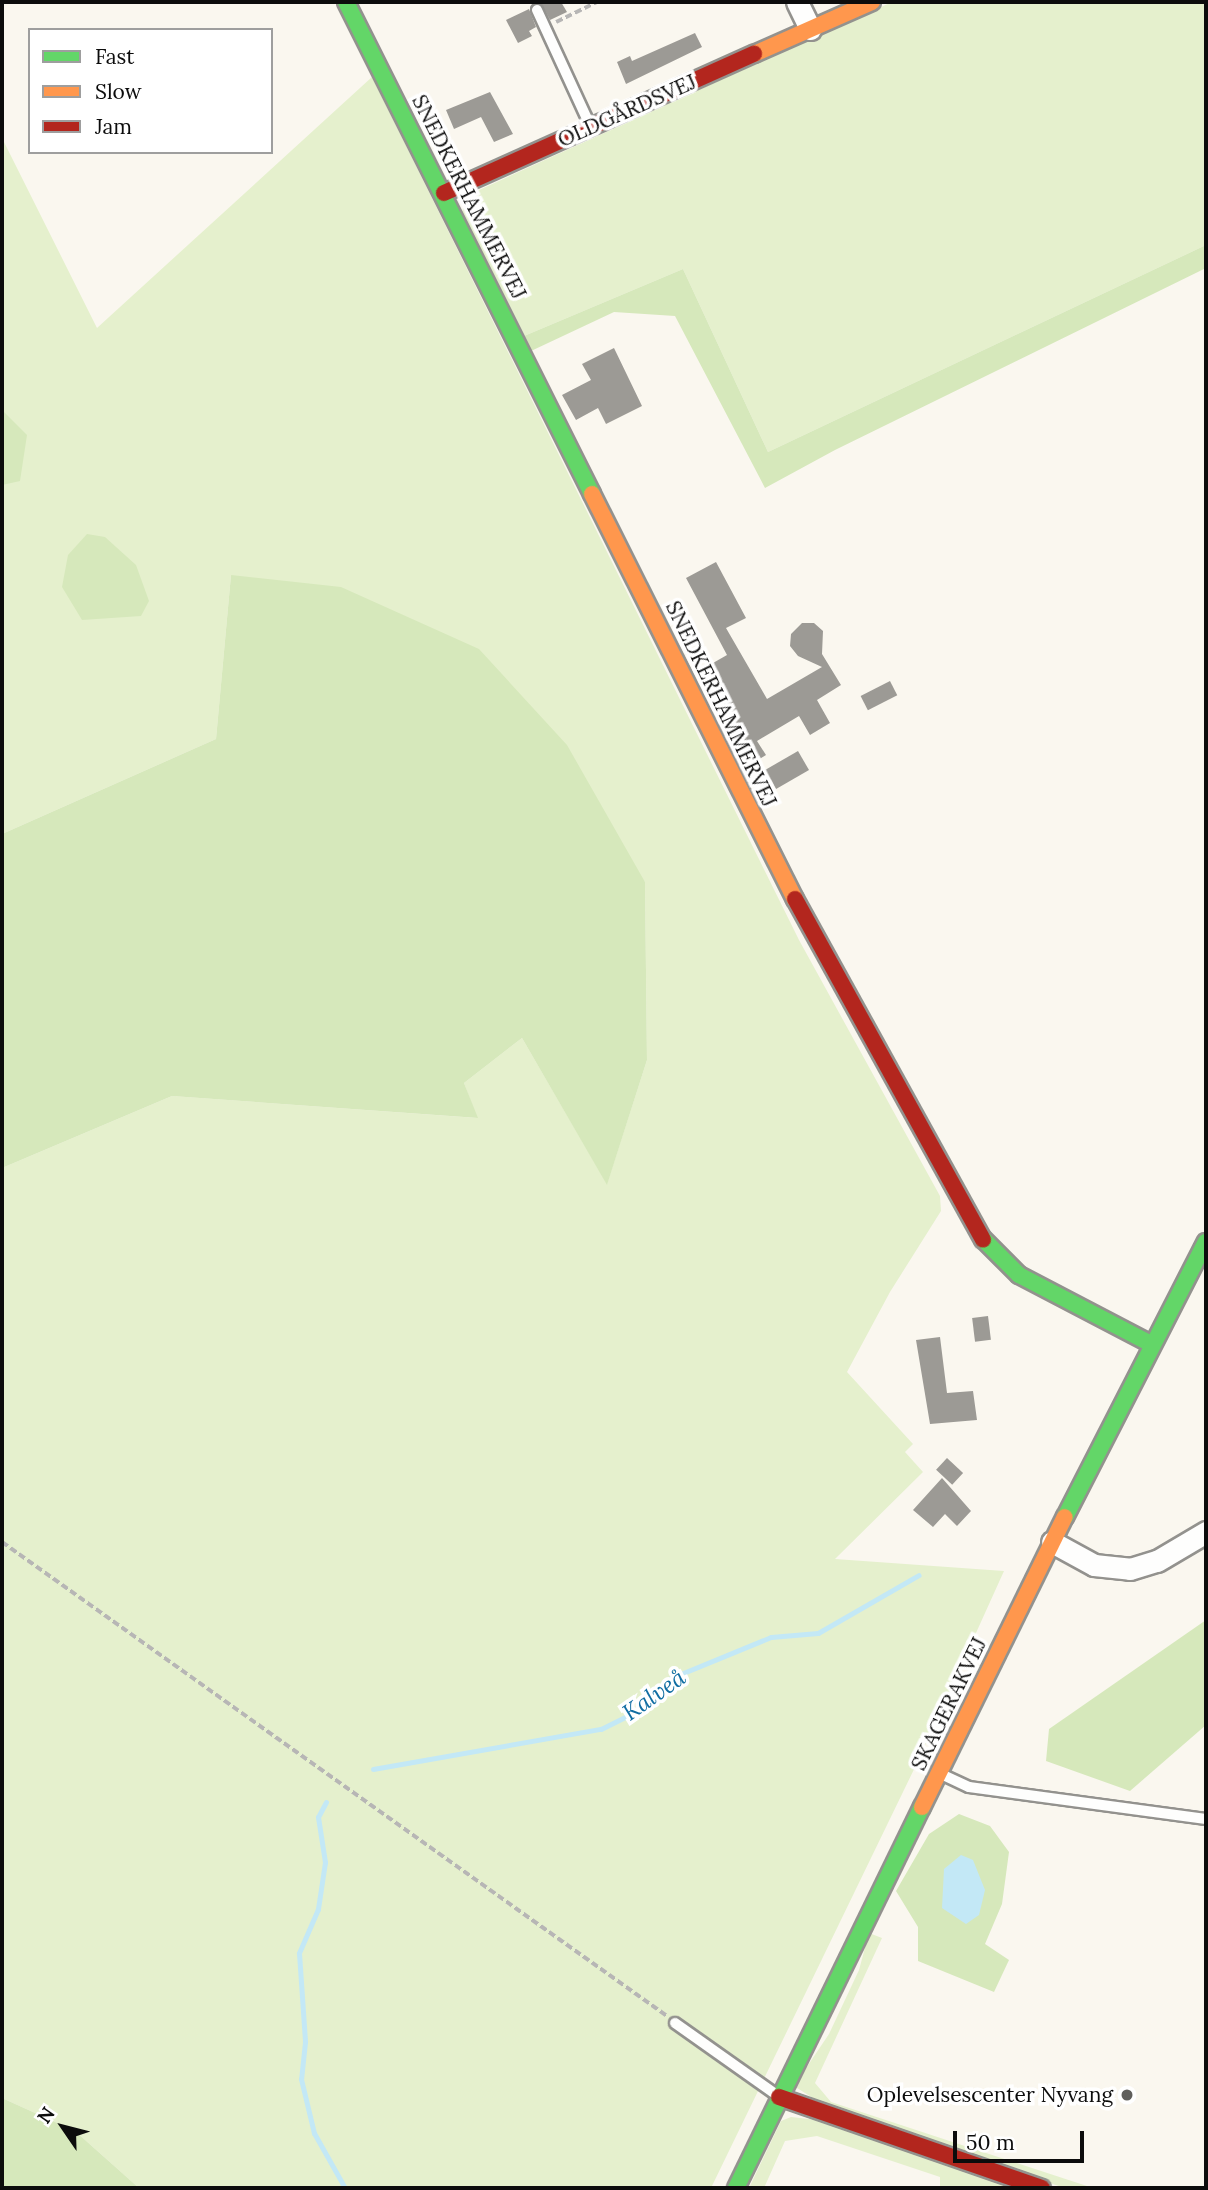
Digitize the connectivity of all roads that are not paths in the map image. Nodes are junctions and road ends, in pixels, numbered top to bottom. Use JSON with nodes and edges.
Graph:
{"nodes":[{"id":1,"x":346,"y":2,"type":"edge"},
{"id":2,"x":797,"y":2,"type":"edge"},
{"id":3,"x":872,"y":2,"type":"edge"},
{"id":4,"x":537,"y":10,"type":"dead end"},
{"id":5,"x":810,"y":29,"type":"junction"},
{"id":6,"x":592,"y":127,"type":"junction"},
{"id":7,"x":444,"y":193,"type":"junction"},
{"id":8,"x":1206,"y":1242,"type":"edge"},
{"id":9,"x":1152,"y":1344,"type":"junction"},
{"id":10,"x":1206,"y":1532,"type":"edge"},
{"id":11,"x":1052,"y":1542,"type":"junction"},
{"id":12,"x":939,"y":1773,"type":"junction"},
{"id":13,"x":1206,"y":1819,"type":"edge"},
{"id":14,"x":675,"y":2023,"type":"road end"},
{"id":15,"x":779,"y":2097,"type":"junction"},
{"id":16,"x":736,"y":2188,"type":"edge"},
{"id":17,"x":1042,"y":2188,"type":"edge"}],
"edges":[{"from":1,"to":7,"type":"street","name":"SNEDKERHAMMERVEJ"},
{"from":2,"to":5,"type":"street"},
{"from":3,"to":5,"type":"street","name":"OLDGÅRDSVEJ"},
{"from":4,"to":6,"type":"lane"},
{"from":5,"to":6,"type":"street","name":"OLDGÅRDSVEJ"},
{"from":6,"to":7,"type":"street","name":"OLDGÅRDSVEJ"},
{"from":7,"to":9,"type":"street","name":"SNEDKERHAMMERVEJ"},
{"from":8,"to":9,"type":"street","name":"SKAGERAKVEJ"},
{"from":9,"to":11,"type":"street","name":"SKAGERAKVEJ"},
{"from":10,"to":11,"type":"street"},
{"from":11,"to":12,"type":"street","name":"SKAGERAKVEJ"},
{"from":12,"to":13,"type":"lane"},
{"from":12,"to":15,"type":"street","name":"SKAGERAKVEJ"},
{"from":14,"to":15,"type":"lane"},
{"from":15,"to":16,"type":"street","name":"SKAGERAKVEJ"},
{"from":15,"to":17,"type":"street"}]}
